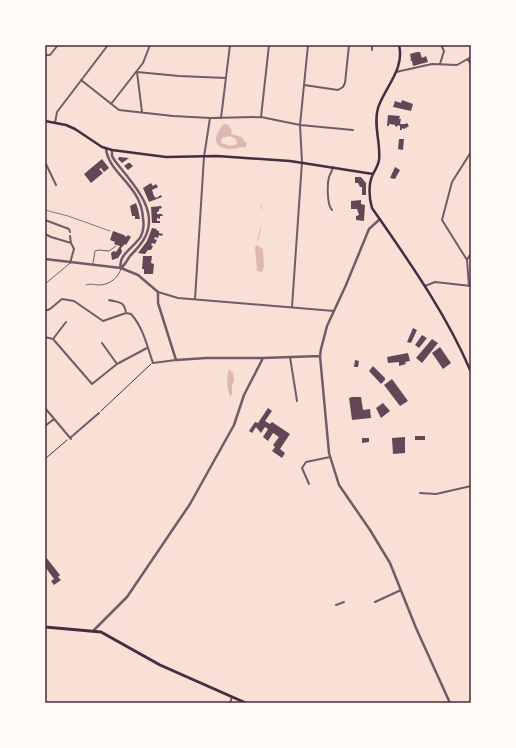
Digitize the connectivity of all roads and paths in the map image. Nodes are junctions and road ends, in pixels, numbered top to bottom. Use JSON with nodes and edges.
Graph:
{"nodes":[{"id":1,"x":58,"y":45,"type":"edge"},
{"id":2,"x":108,"y":45,"type":"edge"},
{"id":3,"x":150,"y":45,"type":"edge"},
{"id":4,"x":230,"y":45,"type":"edge"},
{"id":5,"x":269,"y":45,"type":"edge"},
{"id":6,"x":308,"y":45,"type":"edge"},
{"id":7,"x":349,"y":45,"type":"edge"},
{"id":8,"x":372,"y":45,"type":"edge"},
{"id":9,"x":399,"y":45,"type":"edge"},
{"id":10,"x":441,"y":45,"type":"edge"},
{"id":11,"x":372,"y":50,"type":"dead end"},
{"id":12,"x":45,"y":55,"type":"edge"},
{"id":13,"x":471,"y":57,"type":"edge"},
{"id":14,"x":468,"y":59,"type":"junction"},
{"id":15,"x":440,"y":64,"type":"junction"},
{"id":16,"x":471,"y":65,"type":"edge"},
{"id":17,"x":137,"y":72,"type":"junction"},
{"id":18,"x":396,"y":72,"type":"junction"},
{"id":19,"x":226,"y":78,"type":"junction"},
{"id":20,"x":81,"y":80,"type":"junction"},
{"id":21,"x":304,"y":85,"type":"junction"},
{"id":22,"x":111,"y":104,"type":"junction"},
{"id":23,"x":142,"y":112,"type":"junction"},
{"id":24,"x":261,"y":117,"type":"junction"},
{"id":25,"x":210,"y":118,"type":"junction"},
{"id":26,"x":221,"y":118,"type":"junction"},
{"id":27,"x":45,"y":121,"type":"edge"},
{"id":28,"x":54,"y":123,"type":"junction"},
{"id":29,"x":300,"y":125,"type":"junction"},
{"id":30,"x":353,"y":130,"type":"dead end"},
{"id":31,"x":106,"y":148,"type":"junction"},
{"id":32,"x":112,"y":150,"type":"junction"},
{"id":33,"x":471,"y":152,"type":"edge"},
{"id":34,"x":204,"y":157,"type":"junction"},
{"id":35,"x":45,"y":162,"type":"edge"},
{"id":36,"x":302,"y":162,"type":"junction"},
{"id":37,"x":333,"y":167,"type":"junction"},
{"id":38,"x":373,"y":174,"type":"junction"},
{"id":39,"x":56,"y":185,"type":"dead end"},
{"id":40,"x":332,"y":210,"type":"dead end"},
{"id":41,"x":380,"y":219,"type":"junction"},
{"id":42,"x":45,"y":220,"type":"edge"},
{"id":43,"x":69,"y":229,"type":"junction"},
{"id":44,"x":73,"y":229,"type":"dead end"},
{"id":45,"x":70,"y":232,"type":"dead end"},
{"id":46,"x":45,"y":234,"type":"edge"},
{"id":47,"x":70,"y":236,"type":"dead end"},
{"id":48,"x":71,"y":243,"type":"junction"},
{"id":49,"x":116,"y":246,"type":"dead end"},
{"id":50,"x":471,"y":253,"type":"edge"},
{"id":51,"x":45,"y":259,"type":"edge"},
{"id":52,"x":467,"y":260,"type":"junction"},
{"id":53,"x":70,"y":263,"type":"junction"},
{"id":54,"x":93,"y":266,"type":"junction"},
{"id":55,"x":121,"y":268,"type":"junction"},
{"id":56,"x":45,"y":284,"type":"edge"},
{"id":57,"x":86,"y":285,"type":"dead end"},
{"id":58,"x":425,"y":286,"type":"junction"},
{"id":59,"x":470,"y":286,"type":"edge"},
{"id":60,"x":158,"y":292,"type":"junction"},
{"id":61,"x":195,"y":299,"type":"junction"},
{"id":62,"x":109,"y":300,"type":"dead end"},
{"id":63,"x":292,"y":306,"type":"junction"},
{"id":64,"x":45,"y":311,"type":"edge"},
{"id":65,"x":334,"y":311,"type":"junction"},
{"id":66,"x":126,"y":313,"type":"junction"},
{"id":67,"x":66,"y":322,"type":"dead end"},
{"id":68,"x":45,"y":337,"type":"edge"},
{"id":69,"x":53,"y":339,"type":"junction"},
{"id":70,"x":102,"y":343,"type":"dead end"},
{"id":71,"x":147,"y":348,"type":"junction"},
{"id":72,"x":320,"y":356,"type":"junction"},
{"id":73,"x":290,"y":357,"type":"junction"},
{"id":74,"x":263,"y":358,"type":"junction"},
{"id":75,"x":176,"y":360,"type":"junction"},
{"id":76,"x":153,"y":363,"type":"junction"},
{"id":77,"x":117,"y":364,"type":"junction"},
{"id":78,"x":471,"y":372,"type":"edge"},
{"id":79,"x":297,"y":401,"type":"dead end"},
{"id":80,"x":45,"y":408,"type":"edge"},
{"id":81,"x":99,"y":413,"type":"joint"},
{"id":82,"x":54,"y":419,"type":"junction"},
{"id":83,"x":45,"y":426,"type":"edge"},
{"id":84,"x":70,"y":438,"type":"junction"},
{"id":85,"x":330,"y":457,"type":"junction"},
{"id":86,"x":45,"y":459,"type":"edge"},
{"id":87,"x":309,"y":484,"type":"dead end"},
{"id":88,"x":471,"y":486,"type":"edge"},
{"id":89,"x":420,"y":493,"type":"dead end"},
{"id":90,"x":401,"y":590,"type":"junction"},
{"id":91,"x":344,"y":602,"type":"dead end"},
{"id":92,"x":375,"y":602,"type":"dead end"},
{"id":93,"x":336,"y":605,"type":"dead end"},
{"id":94,"x":45,"y":627,"type":"edge"},
{"id":95,"x":94,"y":630,"type":"junction"},
{"id":96,"x":232,"y":696,"type":"junction"},
{"id":97,"x":230,"y":703,"type":"edge"},
{"id":98,"x":246,"y":703,"type":"edge"},
{"id":99,"x":450,"y":703,"type":"edge"}],
"edges":[{"from":1,"to":12,"type":"street"},
{"from":2,"to":20,"type":"street"},
{"from":3,"to":17,"type":"street"},
{"from":4,"to":19,"type":"street"},
{"from":5,"to":24,"type":"street"},
{"from":6,"to":21,"type":"street"},
{"from":7,"to":21,"type":"street"},
{"from":8,"to":11,"type":"street"},
{"from":9,"to":18,"type":"main road"},
{"from":10,"to":15,"type":"street"},
{"from":13,"to":14,"type":"street"},
{"from":14,"to":15,"type":"street"},
{"from":14,"to":16,"type":"street"},
{"from":15,"to":18,"type":"street"},
{"from":17,"to":19,"type":"street"},
{"from":17,"to":22,"type":"street"},
{"from":17,"to":23,"type":"street"},
{"from":18,"to":38,"type":"main road"},
{"from":19,"to":26,"type":"street"},
{"from":20,"to":22,"type":"street"},
{"from":20,"to":28,"type":"street"},
{"from":21,"to":29,"type":"street"},
{"from":22,"to":23,"type":"street"},
{"from":23,"to":25,"type":"street"},
{"from":24,"to":26,"type":"street"},
{"from":24,"to":29,"type":"street"},
{"from":25,"to":26,"type":"street"},
{"from":25,"to":34,"type":"street"},
{"from":27,"to":28,"type":"main road"},
{"from":28,"to":31,"type":"main road"},
{"from":29,"to":30,"type":"street"},
{"from":29,"to":36,"type":"street"},
{"from":31,"to":32,"type":"main road"},
{"from":31,"to":55,"type":"street"},
{"from":32,"to":34,"type":"main road"},
{"from":32,"to":55,"type":"street"},
{"from":33,"to":52,"type":"street"},
{"from":34,"to":36,"type":"main road"},
{"from":34,"to":61,"type":"street"},
{"from":35,"to":39,"type":"street"},
{"from":36,"to":37,"type":"main road"},
{"from":36,"to":63,"type":"street"},
{"from":37,"to":38,"type":"main road"},
{"from":37,"to":40,"type":"street"},
{"from":38,"to":41,"type":"main road"},
{"from":41,"to":58,"type":"main road"},
{"from":41,"to":65,"type":"street"},
{"from":42,"to":43,"type":"street"},
{"from":43,"to":44,"type":"street"},
{"from":43,"to":45,"type":"street"},
{"from":46,"to":48,"type":"street"},
{"from":47,"to":48,"type":"street"},
{"from":48,"to":53,"type":"street"},
{"from":49,"to":54,"type":"lane"},
{"from":50,"to":52,"type":"street"},
{"from":51,"to":53,"type":"street"},
{"from":52,"to":59,"type":"street"},
{"from":53,"to":54,"type":"street"},
{"from":53,"to":56,"type":"lane"},
{"from":54,"to":55,"type":"street"},
{"from":55,"to":57,"type":"lane"},
{"from":55,"to":60,"type":"street"},
{"from":58,"to":59,"type":"street"},
{"from":58,"to":78,"type":"main road"},
{"from":60,"to":61,"type":"street"},
{"from":60,"to":75,"type":"street"},
{"from":61,"to":63,"type":"street"},
{"from":62,"to":66,"type":"street"},
{"from":63,"to":65,"type":"street"},
{"from":64,"to":66,"type":"street"},
{"from":65,"to":72,"type":"street"},
{"from":66,"to":71,"type":"street"},
{"from":67,"to":69,"type":"street"},
{"from":68,"to":69,"type":"street"},
{"from":69,"to":77,"type":"street"},
{"from":70,"to":77,"type":"street"},
{"from":71,"to":76,"type":"street"},
{"from":71,"to":77,"type":"street"},
{"from":72,"to":73,"type":"street"},
{"from":72,"to":85,"type":"street"},
{"from":73,"to":74,"type":"street"},
{"from":73,"to":79,"type":"street"},
{"from":74,"to":75,"type":"street"},
{"from":74,"to":95,"type":"street"},
{"from":75,"to":76,"type":"street"},
{"from":76,"to":81,"type":"path"},
{"from":80,"to":82,"type":"street"},
{"from":81,"to":84,"type":"street"},
{"from":82,"to":83,"type":"street"},
{"from":82,"to":84,"type":"street"},
{"from":84,"to":86,"type":"path"},
{"from":85,"to":87,"type":"street"},
{"from":85,"to":90,"type":"street"},
{"from":88,"to":89,"type":"street"},
{"from":90,"to":92,"type":"street"},
{"from":90,"to":99,"type":"street"},
{"from":91,"to":93,"type":"street"},
{"from":94,"to":95,"type":"highway"},
{"from":95,"to":96,"type":"highway"},
{"from":96,"to":97,"type":"street"},
{"from":96,"to":98,"type":"highway"}]}
